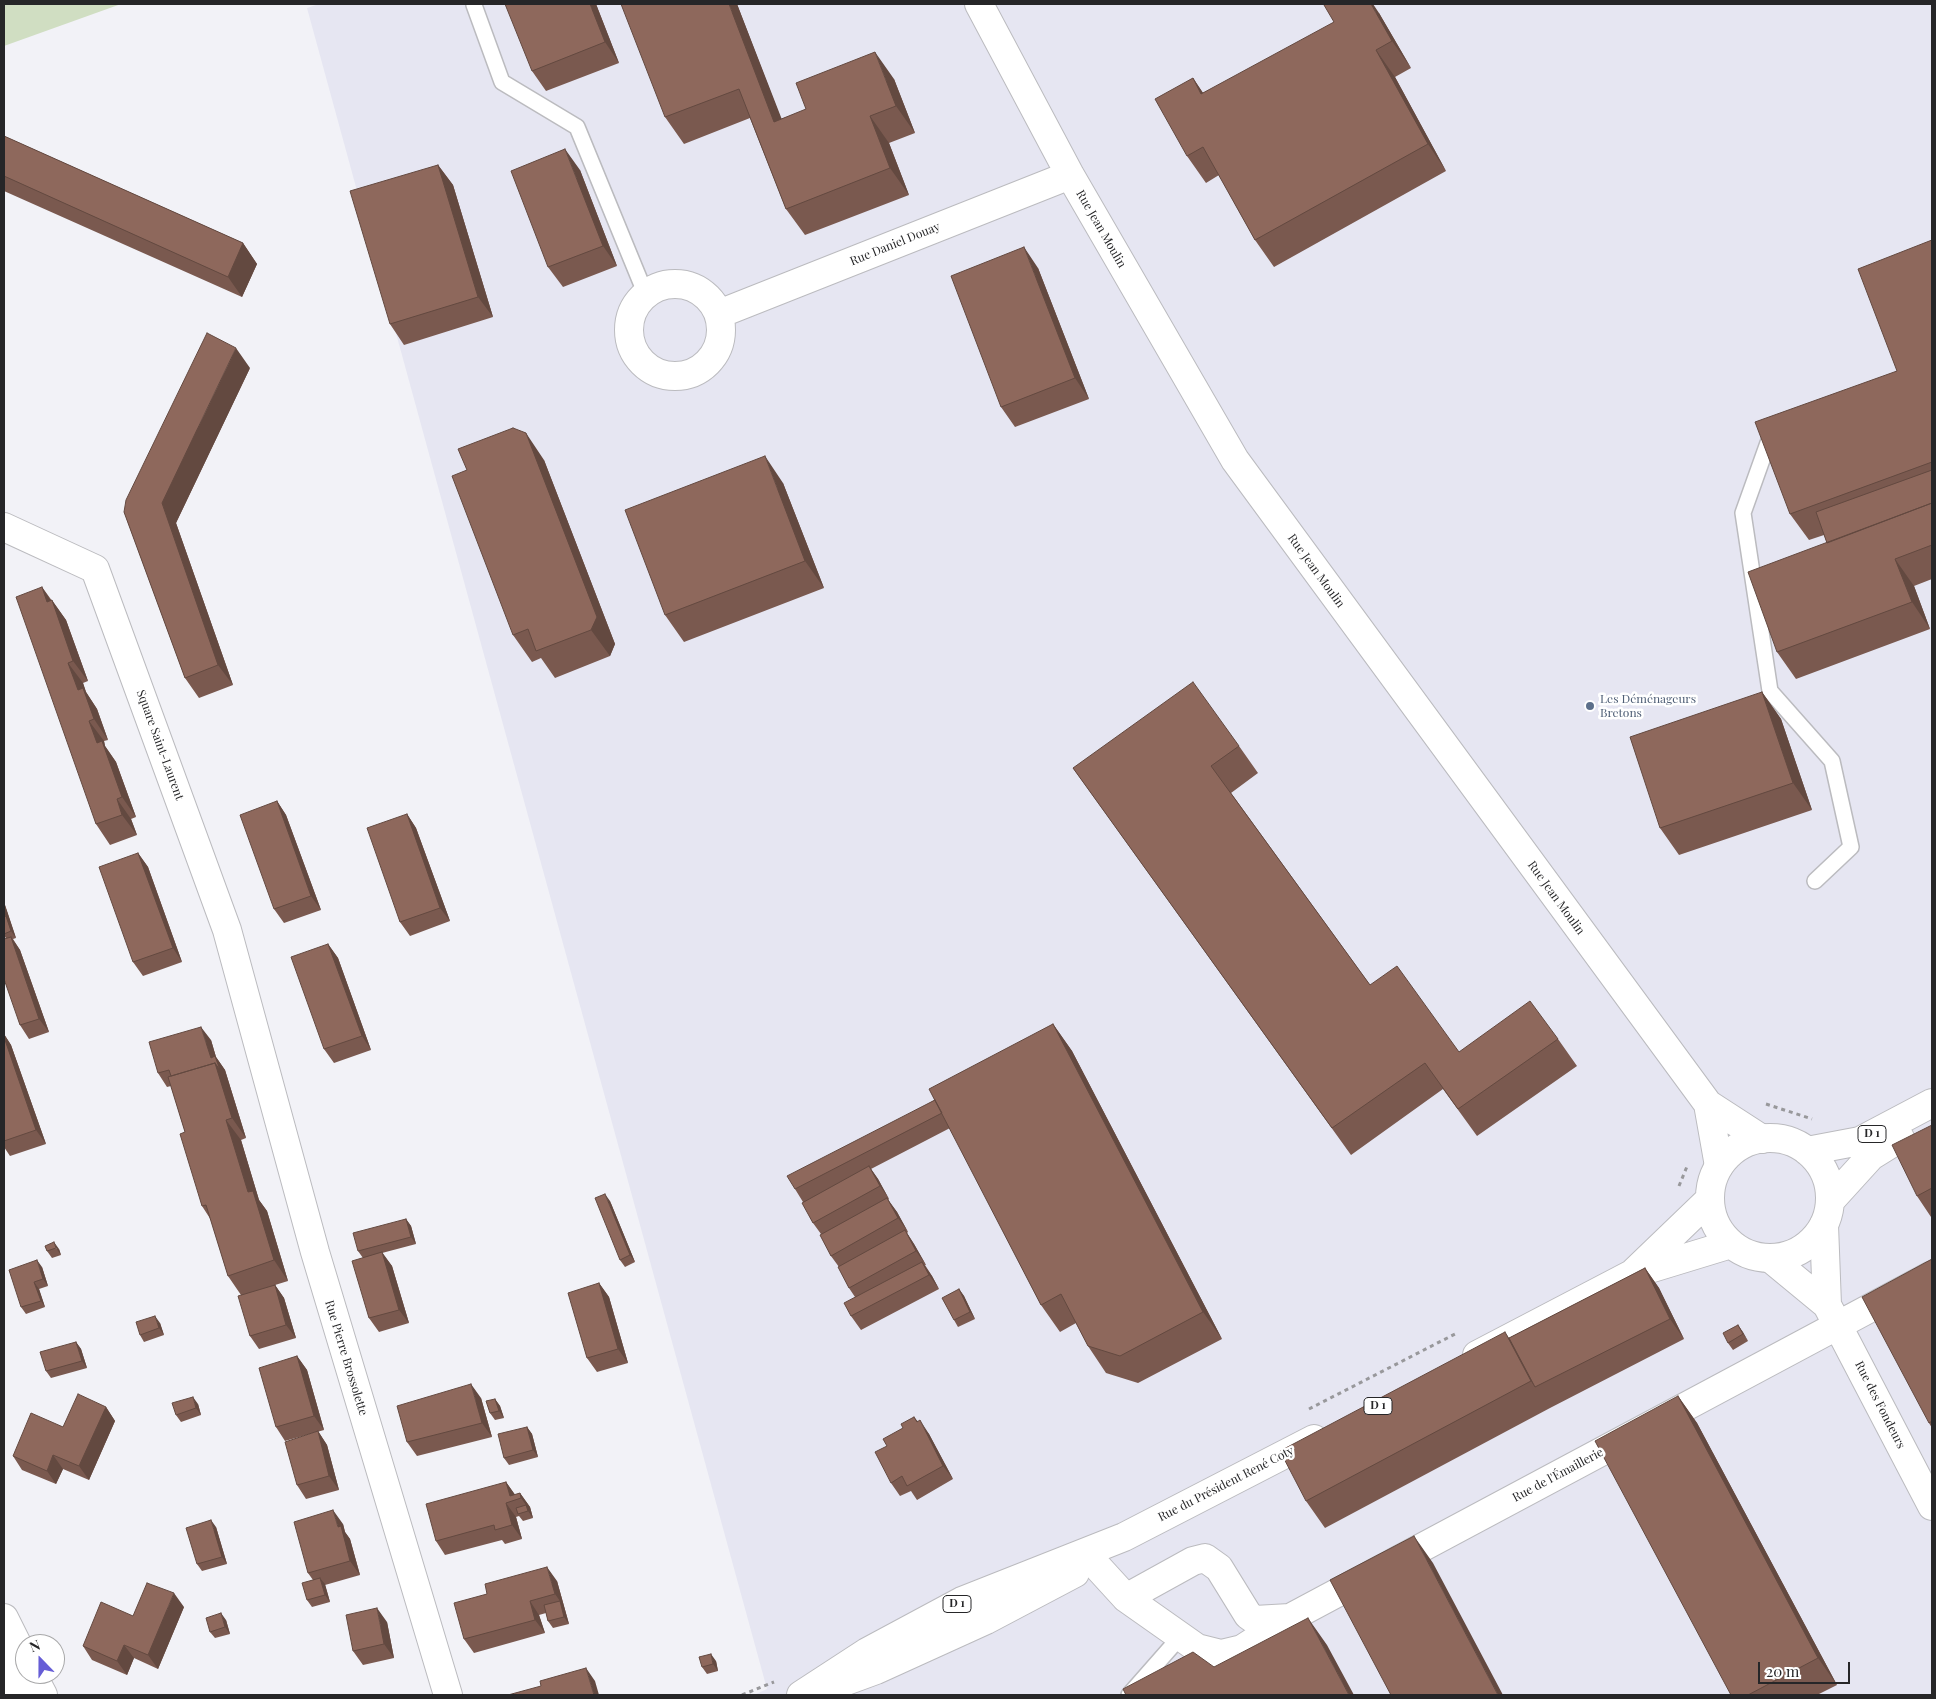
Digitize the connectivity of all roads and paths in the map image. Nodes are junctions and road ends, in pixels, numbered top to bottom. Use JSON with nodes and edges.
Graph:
{"nodes":[{"id":1,"x":979,"y":4,"type":"edge"},
{"id":2,"x":474,"y":5,"type":"dead end"},
{"id":3,"x":1070,"y":174,"type":"junction"},
{"id":4,"x":646,"y":294,"type":"junction"},
{"id":5,"x":719,"y":314,"type":"junction"},
{"id":6,"x":1789,"y":421,"type":"edge"},
{"id":7,"x":4,"y":527,"type":"edge"},
{"id":8,"x":1815,"y":881,"type":"dead end"},
{"id":9,"x":251,"y":1018,"type":"joint"},
{"id":10,"x":1756,"y":1103,"type":"dead end"},
{"id":11,"x":1932,"y":1103,"type":"edge"},
{"id":12,"x":1708,"y":1104,"type":"junction"},
{"id":13,"x":1815,"y":1119,"type":"dead end"},
{"id":14,"x":1932,"y":1122,"type":"edge"},
{"id":15,"x":1762,"y":1139,"type":"junction"},
{"id":16,"x":1807,"y":1151,"type":"junction"},
{"id":17,"x":1691,"y":1156,"type":"dead end"},
{"id":18,"x":1719,"y":1166,"type":"junction"},
{"id":19,"x":1678,"y":1190,"type":"dead end"},
{"id":20,"x":1710,"y":1198,"type":"junction"},
{"id":21,"x":1830,"y":1200,"type":"junction"},
{"id":22,"x":1824,"y":1226,"type":"junction"},
{"id":23,"x":1731,"y":1244,"type":"junction"},
{"id":24,"x":1770,"y":1258,"type":"junction"},
{"id":25,"x":1632,"y":1274,"type":"junction"},
{"id":26,"x":1932,"y":1275,"type":"edge"},
{"id":27,"x":1833,"y":1315,"type":"junction"},
{"id":28,"x":1461,"y":1330,"type":"dead end"},
{"id":29,"x":1457,"y":1365,"type":"edge"},
{"id":30,"x":1302,"y":1413,"type":"dead end"},
{"id":31,"x":1334,"y":1428,"type":"edge"},
{"id":32,"x":1932,"y":1506,"type":"edge"},
{"id":33,"x":1124,"y":1537,"type":"junction"},
{"id":34,"x":1094,"y":1564,"type":"junction"},
{"id":35,"x":1126,"y":1598,"type":"junction"},
{"id":36,"x":4,"y":1618,"type":"edge"},
{"id":37,"x":1290,"y":1618,"type":"junction"},
{"id":38,"x":1180,"y":1637,"type":"junction"},
{"id":39,"x":15,"y":1640,"type":"edge"},
{"id":40,"x":4,"y":1657,"type":"edge"},
{"id":41,"x":777,"y":1681,"type":"dead end"},
{"id":42,"x":14,"y":1695,"type":"edge"},
{"id":43,"x":448,"y":1695,"type":"edge"},
{"id":44,"x":742,"y":1695,"type":"edge"},
{"id":45,"x":801,"y":1695,"type":"edge"},
{"id":46,"x":806,"y":1695,"type":"edge"},
{"id":47,"x":1129,"y":1695,"type":"edge"}],
"edges":[{"from":1,"to":3,"type":"street","name":"Rue Jean Moulin"},
{"from":2,"to":4,"type":"lane"},
{"from":3,"to":5,"type":"street","name":"Rue Daniel Douay"},
{"from":3,"to":12,"type":"street","name":"Rue Jean Moulin"},
{"from":4,"to":5,"type":"street"},
{"from":4,"to":5,"type":"street"},
{"from":6,"to":8,"type":"lane"},
{"from":7,"to":9,"type":"street","name":"Square Saint-Laurent"},
{"from":9,"to":43,"type":"street","name":"Rue Pierre Brossolette"},
{"from":10,"to":13,"type":"path"},
{"from":11,"to":16,"type":"street","number":"D 1"},
{"from":12,"to":15,"type":"street","name":"Rue Jean Moulin"},
{"from":12,"to":18,"type":"street","name":"Rue Jean Moulin"},
{"from":14,"to":21,"type":"street","number":"D 1"},
{"from":15,"to":16,"type":"street"},
{"from":15,"to":18,"type":"street"},
{"from":16,"to":21,"type":"street"},
{"from":17,"to":19,"type":"path"},
{"from":18,"to":20,"type":"street"},
{"from":20,"to":23,"type":"street"},
{"from":20,"to":25,"type":"street"},
{"from":21,"to":22,"type":"street"},
{"from":22,"to":24,"type":"street"},
{"from":22,"to":27,"type":"street"},
{"from":23,"to":24,"type":"street"},
{"from":23,"to":25,"type":"street"},
{"from":24,"to":27,"type":"street"},
{"from":25,"to":29,"type":"street"},
{"from":26,"to":27,"type":"street","name":"Rue de l'Émaillerie"},
{"from":27,"to":32,"type":"street","name":"Rue des Fondeurs"},
{"from":27,"to":37,"type":"street","name":"Rue de l'Émaillerie"},
{"from":28,"to":30,"type":"path"},
{"from":31,"to":33,"type":"street","name":"Rue du Président René Coty","number":"D 1"},
{"from":33,"to":34,"type":"street","number":"D 1"},
{"from":33,"to":45,"type":"street","name":"Rue du Président René Coty","number":"D 1"},
{"from":34,"to":35,"type":"street","name":"Rue de l'Émaillerie"},
{"from":34,"to":46,"type":"street","number":"D 1"},
{"from":35,"to":37,"type":"street","name":"Rue de l'Émaillerie"},
{"from":35,"to":38,"type":"street","name":"Rue de l'Émaillerie"},
{"from":36,"to":39,"type":"street"},
{"from":37,"to":38,"type":"street","name":"Rue de l'Émaillerie"},
{"from":38,"to":47,"type":"lane"},
{"from":40,"to":42,"type":"street"},
{"from":41,"to":44,"type":"path"}]}
